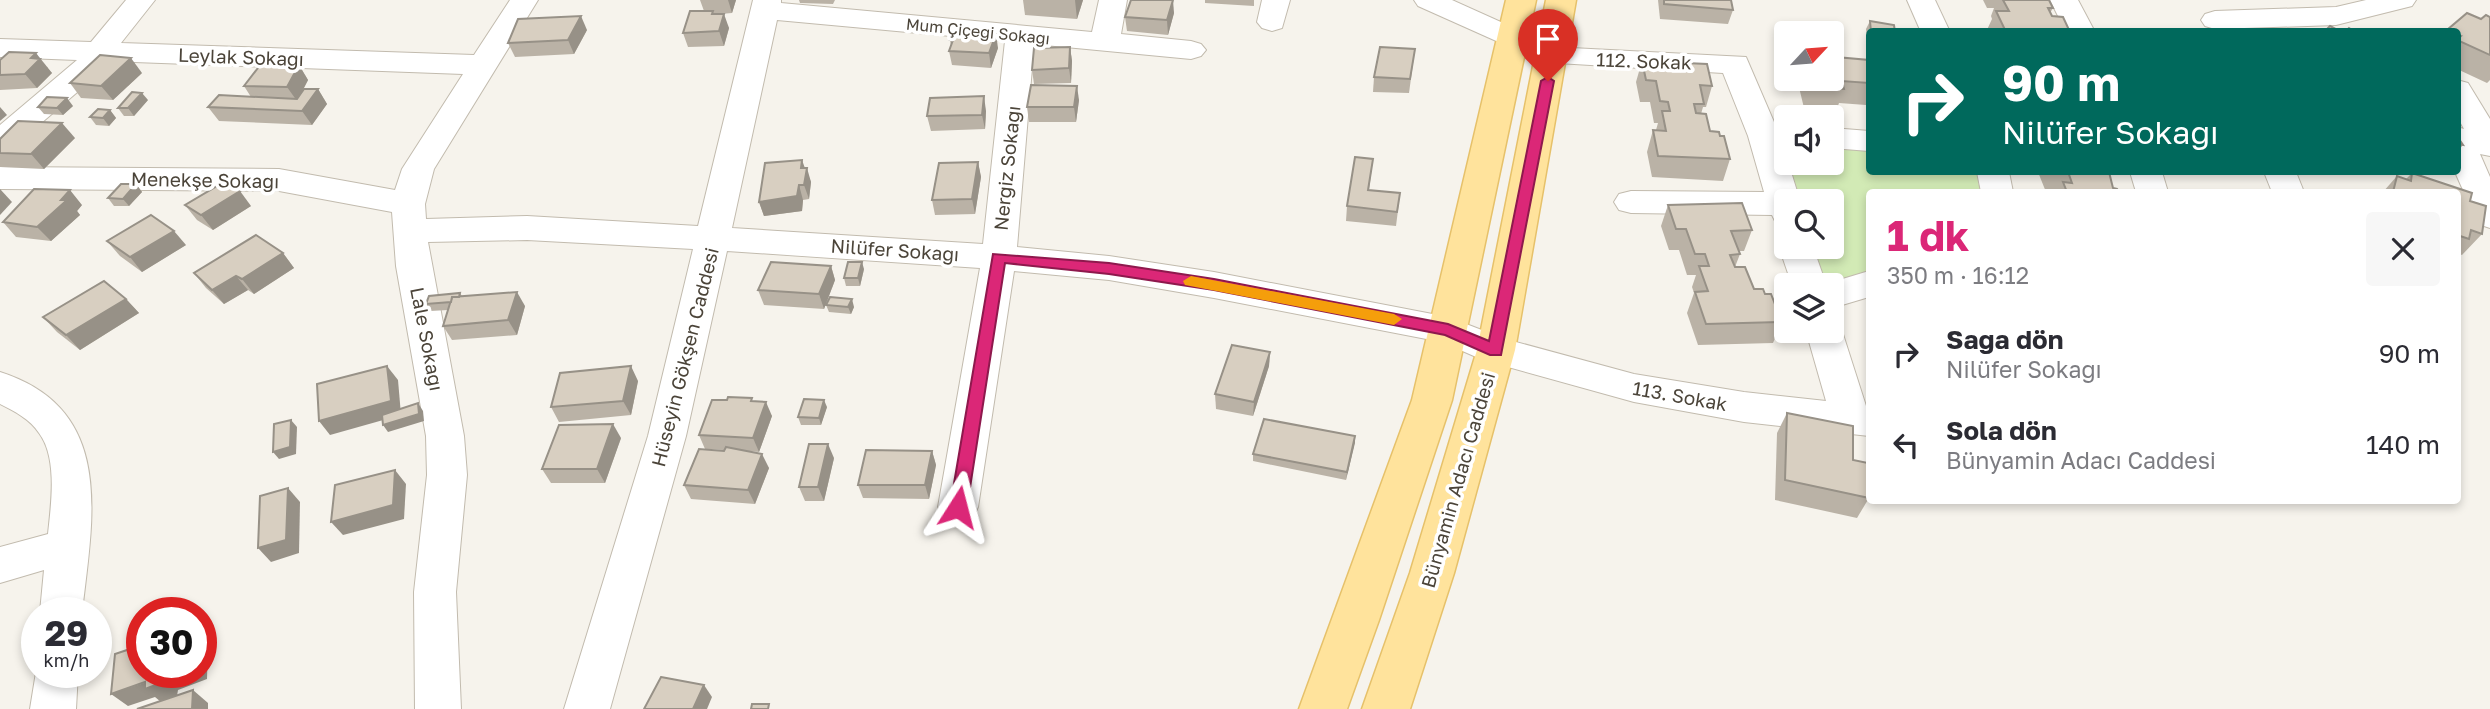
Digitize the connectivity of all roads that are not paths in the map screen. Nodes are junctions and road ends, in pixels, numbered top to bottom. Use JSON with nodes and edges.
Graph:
{"nodes":[{"id":1,"x":141,"y":0,"type":"edge"},
{"id":2,"x":524,"y":0,"type":"edge"},
{"id":3,"x":1113,"y":0,"type":"edge"},
{"id":4,"x":1428,"y":0,"type":"edge"},
{"id":5,"x":1521,"y":0,"type":"edge"},
{"id":6,"x":1561,"y":0,"type":"edge"},
{"id":7,"x":1921,"y":0,"type":"edge"},
{"id":8,"x":2064,"y":0,"type":"edge"},
{"id":9,"x":2390,"y":1,"type":"edge"},
{"id":10,"x":765,"y":5,"type":"edge"},
{"id":11,"x":2213,"y":17,"type":"edge"},
{"id":12,"x":2339,"y":21,"type":"edge"},
{"id":13,"x":1934,"y":28,"type":"edge"},
{"id":14,"x":2079,"y":28,"type":"edge"},
{"id":15,"x":2364,"y":28,"type":"edge"},
{"id":16,"x":1020,"y":36,"type":"junction"},
{"id":17,"x":1513,"y":38,"type":"junction"},
{"id":18,"x":1105,"y":42,"type":"junction"},
{"id":19,"x":0,"y":48,"type":"edge"},
{"id":20,"x":1191,"y":50,"type":"dead end"},
{"id":21,"x":102,"y":52,"type":"junction"},
{"id":22,"x":1552,"y":56,"type":"junction"},
{"id":23,"x":483,"y":65,"type":"junction"},
{"id":24,"x":2461,"y":97,"type":"edge"},
{"id":25,"x":1774,"y":134,"type":"edge"},
{"id":26,"x":1844,"y":139,"type":"edge"},
{"id":27,"x":1866,"y":141,"type":"edge"},
{"id":28,"x":0,"y":142,"type":"edge"},
{"id":29,"x":2490,"y":146,"type":"edge"},
{"id":30,"x":2461,"y":147,"type":"edge"},
{"id":31,"x":0,"y":178,"type":"edge"},
{"id":32,"x":1631,"y":202,"type":"dead end"},
{"id":33,"x":1774,"y":208,"type":"edge"},
{"id":34,"x":2490,"y":216,"type":"edge"},
{"id":35,"x":409,"y":217,"type":"junction"},
{"id":36,"x":714,"y":237,"type":"junction"},
{"id":37,"x":999,"y":257,"type":"junction"},
{"id":38,"x":1866,"y":285,"type":"edge"},
{"id":39,"x":1844,"y":291,"type":"edge"},
{"id":40,"x":1448,"y":330,"type":"junction"},
{"id":41,"x":1829,"y":343,"type":"edge"},
{"id":42,"x":1496,"y":350,"type":"junction"},
{"id":43,"x":2,"y":390,"type":"edge"},
{"id":44,"x":1860,"y":421,"type":"edge"},
{"id":45,"x":958,"y":507,"type":"dead end"},
{"id":46,"x":65,"y":547,"type":"junction"},
{"id":47,"x":0,"y":565,"type":"edge"},
{"id":48,"x":62,"y":597,"type":"edge"},
{"id":49,"x":55,"y":688,"type":"edge"},
{"id":50,"x":53,"y":709,"type":"edge"},
{"id":51,"x":438,"y":709,"type":"edge"},
{"id":52,"x":587,"y":709,"type":"edge"},
{"id":53,"x":1323,"y":709,"type":"edge"},
{"id":54,"x":1386,"y":709,"type":"edge"}],
"edges":[{"from":1,"to":21,"type":"street"},
{"from":2,"to":23,"type":"street","name":"Lale Sokağı"},
{"from":3,"to":18,"type":"street"},
{"from":4,"to":17,"type":"street"},
{"from":5,"to":17,"type":"main road"},
{"from":6,"to":22,"type":"main road","name":"Bünyamin Adacı Caddesi"},
{"from":7,"to":13,"type":"street"},
{"from":8,"to":14,"type":"street"},
{"from":9,"to":12,"type":"street"},
{"from":10,"to":16,"type":"street","name":"Mum Çiçeği Sokağı"},
{"from":10,"to":36,"type":"street","name":"Hüseyin Gökşen Caddesi"},
{"from":11,"to":12,"type":"street"},
{"from":12,"to":15,"type":"street"},
{"from":16,"to":18,"type":"street","name":"Mum Çiçeği Sokağı"},
{"from":16,"to":37,"type":"street","name":"Nergiz Sokağı"},
{"from":17,"to":40,"type":"main road"},
{"from":18,"to":20,"type":"street","name":"Mum Çiçeği Sokağı"},
{"from":19,"to":21,"type":"street","name":"Leylak Sokağı"},
{"from":21,"to":23,"type":"street","name":"Leylak Sokağı"},
{"from":21,"to":28,"type":"street"},
{"from":22,"to":25,"type":"street","name":"112. Sokak"},
{"from":22,"to":42,"type":"main road","name":"Bünyamin Adacı Caddesi"},
{"from":23,"to":35,"type":"street","name":"Lale Sokağı"},
{"from":24,"to":29,"type":"street"},
{"from":26,"to":27,"type":"street"},
{"from":30,"to":34,"type":"street"},
{"from":31,"to":35,"type":"street","name":"Menekşe Sokağı"},
{"from":32,"to":33,"type":"street"},
{"from":35,"to":36,"type":"street","name":"Nilüfer Sokağı"},
{"from":35,"to":51,"type":"street","name":"Lale Sokağı"},
{"from":36,"to":37,"type":"street","name":"Nilüfer Sokağı"},
{"from":36,"to":52,"type":"street","name":"Hüseyin Gökşen Caddesi"},
{"from":37,"to":40,"type":"street","name":"Nilüfer Sokağı"},
{"from":37,"to":45,"type":"street","name":"Nergiz Sokağı"},
{"from":38,"to":39,"type":"street"},
{"from":40,"to":42,"type":"street","name":"Nilüfer Sokağı"},
{"from":40,"to":53,"type":"main road"},
{"from":41,"to":44,"type":"street"},
{"from":42,"to":44,"type":"street","name":"113. Sokak"},
{"from":42,"to":54,"type":"main road","name":"Bünyamin Adacı Caddesi"},
{"from":43,"to":46,"type":"street"},
{"from":46,"to":47,"type":"street"},
{"from":46,"to":48,"type":"street"},
{"from":49,"to":50,"type":"street"}]}
